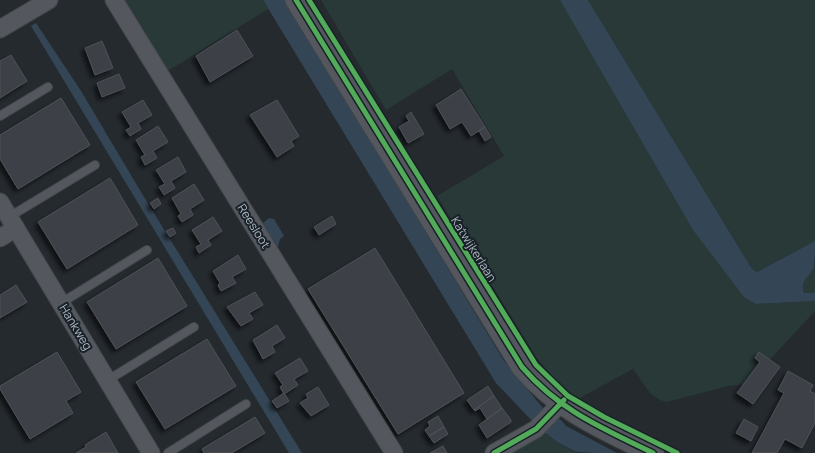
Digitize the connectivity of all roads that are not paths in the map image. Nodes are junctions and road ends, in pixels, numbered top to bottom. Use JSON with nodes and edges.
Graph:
{"nodes":[{"id":1,"x":49,"y":0,"type":"edge"},
{"id":2,"x":114,"y":0,"type":"edge"},
{"id":3,"x":296,"y":0,"type":"edge"},
{"id":4,"x":0,"y":29,"type":"edge"},
{"id":5,"x":48,"y":87,"type":"dead end"},
{"id":6,"x":0,"y":116,"type":"edge"},
{"id":7,"x":95,"y":165,"type":"dead end"},
{"id":8,"x":0,"y":202,"type":"edge"},
{"id":9,"x":13,"y":223,"type":"junction"},
{"id":10,"x":0,"y":238,"type":"edge"},
{"id":11,"x":147,"y":250,"type":"dead end"},
{"id":12,"x":61,"y":303,"type":"junction"},
{"id":13,"x":194,"y":327,"type":"dead end"},
{"id":14,"x":108,"y":380,"type":"junction"},
{"id":15,"x":246,"y":404,"type":"dead end"},
{"id":16,"x":556,"y":409,"type":"junction"},
{"id":17,"x":151,"y":453,"type":"edge"},
{"id":18,"x":168,"y":453,"type":"edge"},
{"id":19,"x":394,"y":453,"type":"edge"},
{"id":20,"x":494,"y":453,"type":"edge"},
{"id":21,"x":653,"y":453,"type":"edge"}],
"edges":[{"from":1,"to":4,"type":"street"},
{"from":2,"to":19,"type":"street","name":"Reesloot"},
{"from":3,"to":16,"type":"street","name":"Katwijkerlaan"},
{"from":5,"to":6,"type":"lane"},
{"from":7,"to":9,"type":"lane"},
{"from":8,"to":9,"type":"street","name":"Hankweg"},
{"from":9,"to":10,"type":"street"},
{"from":9,"to":12,"type":"street","name":"Hankweg"},
{"from":11,"to":12,"type":"lane"},
{"from":12,"to":14,"type":"street","name":"Hankweg"},
{"from":13,"to":14,"type":"lane"},
{"from":14,"to":17,"type":"street","name":"Hankweg"},
{"from":15,"to":18,"type":"lane"},
{"from":16,"to":20,"type":"street"},
{"from":16,"to":21,"type":"street","name":"Katwijkerlaan"}]}
